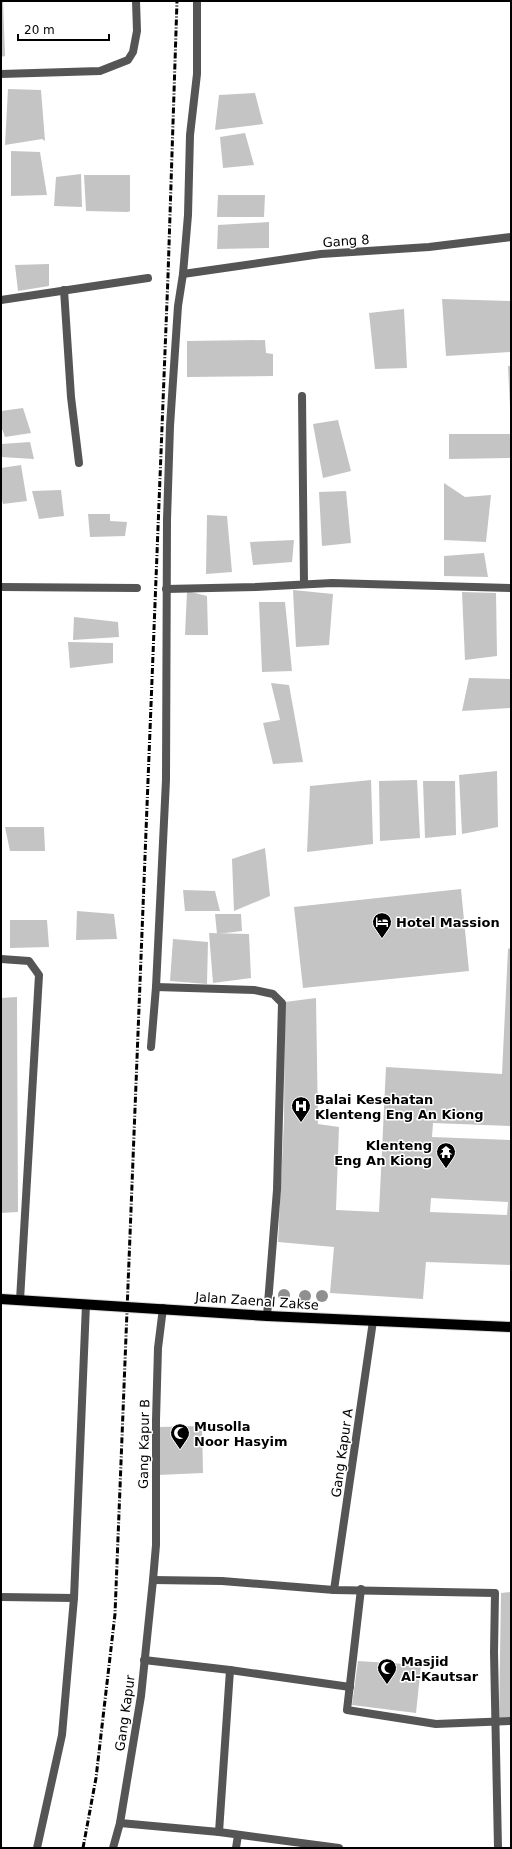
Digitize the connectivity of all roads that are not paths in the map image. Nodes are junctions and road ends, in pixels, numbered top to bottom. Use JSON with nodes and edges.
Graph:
{"nodes":[{"id":1,"x":136,"y":1,"type":"edge"},
{"id":2,"x":197,"y":1,"type":"edge"},
{"id":3,"x":1,"y":74,"type":"edge"},
{"id":4,"x":511,"y":237,"type":"edge"},
{"id":5,"x":183,"y":274,"type":"junction"},
{"id":6,"x":148,"y":278,"type":"dead end"},
{"id":7,"x":64,"y":290,"type":"junction"},
{"id":8,"x":1,"y":300,"type":"edge"},
{"id":9,"x":302,"y":396,"type":"dead end"},
{"id":10,"x":79,"y":462,"type":"dead end"},
{"id":11,"x":304,"y":584,"type":"junction"},
{"id":12,"x":1,"y":587,"type":"edge"},
{"id":13,"x":137,"y":588,"type":"dead end"},
{"id":14,"x":511,"y":588,"type":"edge"},
{"id":15,"x":166,"y":589,"type":"junction"},
{"id":16,"x":1,"y":959,"type":"edge"},
{"id":17,"x":156,"y":987,"type":"junction"},
{"id":18,"x":150,"y":1047,"type":"dead end"},
{"id":19,"x":1,"y":1299,"type":"edge"},
{"id":20,"x":20,"y":1300,"type":"junction"},
{"id":21,"x":86,"y":1304,"type":"junction"},
{"id":22,"x":163,"y":1308,"type":"junction"},
{"id":23,"x":267,"y":1316,"type":"junction"},
{"id":24,"x":373,"y":1321,"type":"junction"},
{"id":25,"x":511,"y":1327,"type":"edge"},
{"id":26,"x":152,"y":1580,"type":"junction"},
{"id":27,"x":361,"y":1589,"type":"junction"},
{"id":28,"x":334,"y":1590,"type":"junction"},
{"id":29,"x":1,"y":1597,"type":"edge"},
{"id":30,"x":74,"y":1598,"type":"junction"},
{"id":31,"x":144,"y":1660,"type":"junction"},
{"id":32,"x":230,"y":1670,"type":"junction"},
{"id":33,"x":350,"y":1687,"type":"junction"},
{"id":34,"x":511,"y":1721,"type":"edge"},
{"id":35,"x":495,"y":1722,"type":"junction"},
{"id":36,"x":120,"y":1823,"type":"junction"},
{"id":37,"x":219,"y":1832,"type":"junction"},
{"id":38,"x":238,"y":1835,"type":"junction"},
{"id":39,"x":37,"y":1848,"type":"edge"},
{"id":40,"x":113,"y":1848,"type":"edge"},
{"id":41,"x":236,"y":1848,"type":"edge"},
{"id":42,"x":339,"y":1848,"type":"edge"},
{"id":43,"x":498,"y":1848,"type":"edge"}],
"edges":[{"from":1,"to":3,"type":"street"},
{"from":2,"to":5,"type":"street"},
{"from":4,"to":5,"type":"street","name":"Gang 8"},
{"from":5,"to":15,"type":"street"},
{"from":6,"to":7,"type":"street"},
{"from":7,"to":8,"type":"street"},
{"from":7,"to":10,"type":"street"},
{"from":9,"to":11,"type":"street"},
{"from":11,"to":14,"type":"street"},
{"from":11,"to":15,"type":"street"},
{"from":12,"to":13,"type":"street"},
{"from":15,"to":17,"type":"street"},
{"from":16,"to":20,"type":"street"},
{"from":17,"to":18,"type":"street"},
{"from":17,"to":23,"type":"street"},
{"from":19,"to":20,"type":"main road","name":"Jalan Zaenal Zakse"},
{"from":20,"to":21,"type":"main road","name":"Jalan Zaenal Zakse"},
{"from":21,"to":22,"type":"main road","name":"Jalan Zaenal Zakse"},
{"from":21,"to":30,"type":"street"},
{"from":22,"to":23,"type":"main road","name":"Jalan Zaenal Zakse"},
{"from":22,"to":26,"type":"street","name":"Gang Kapur B"},
{"from":23,"to":24,"type":"main road","name":"Jalan Zaenal Zakse"},
{"from":24,"to":25,"type":"main road","name":"Jalan Zaenal Zakse"},
{"from":24,"to":28,"type":"street","name":"Gang Kapur A"},
{"from":26,"to":28,"type":"street"},
{"from":26,"to":31,"type":"street","name":"Gang Kapur"},
{"from":27,"to":28,"type":"street"},
{"from":27,"to":33,"type":"street"},
{"from":27,"to":35,"type":"street"},
{"from":29,"to":30,"type":"street"},
{"from":30,"to":39,"type":"street"},
{"from":31,"to":32,"type":"street"},
{"from":31,"to":36,"type":"street","name":"Gang Kapur"},
{"from":32,"to":33,"type":"street"},
{"from":32,"to":37,"type":"street"},
{"from":33,"to":35,"type":"street"},
{"from":34,"to":35,"type":"street"},
{"from":35,"to":43,"type":"street"},
{"from":36,"to":37,"type":"street"},
{"from":36,"to":40,"type":"street","name":"Gang Kapur"},
{"from":37,"to":38,"type":"street"},
{"from":38,"to":41,"type":"street"},
{"from":38,"to":42,"type":"street"}]}
